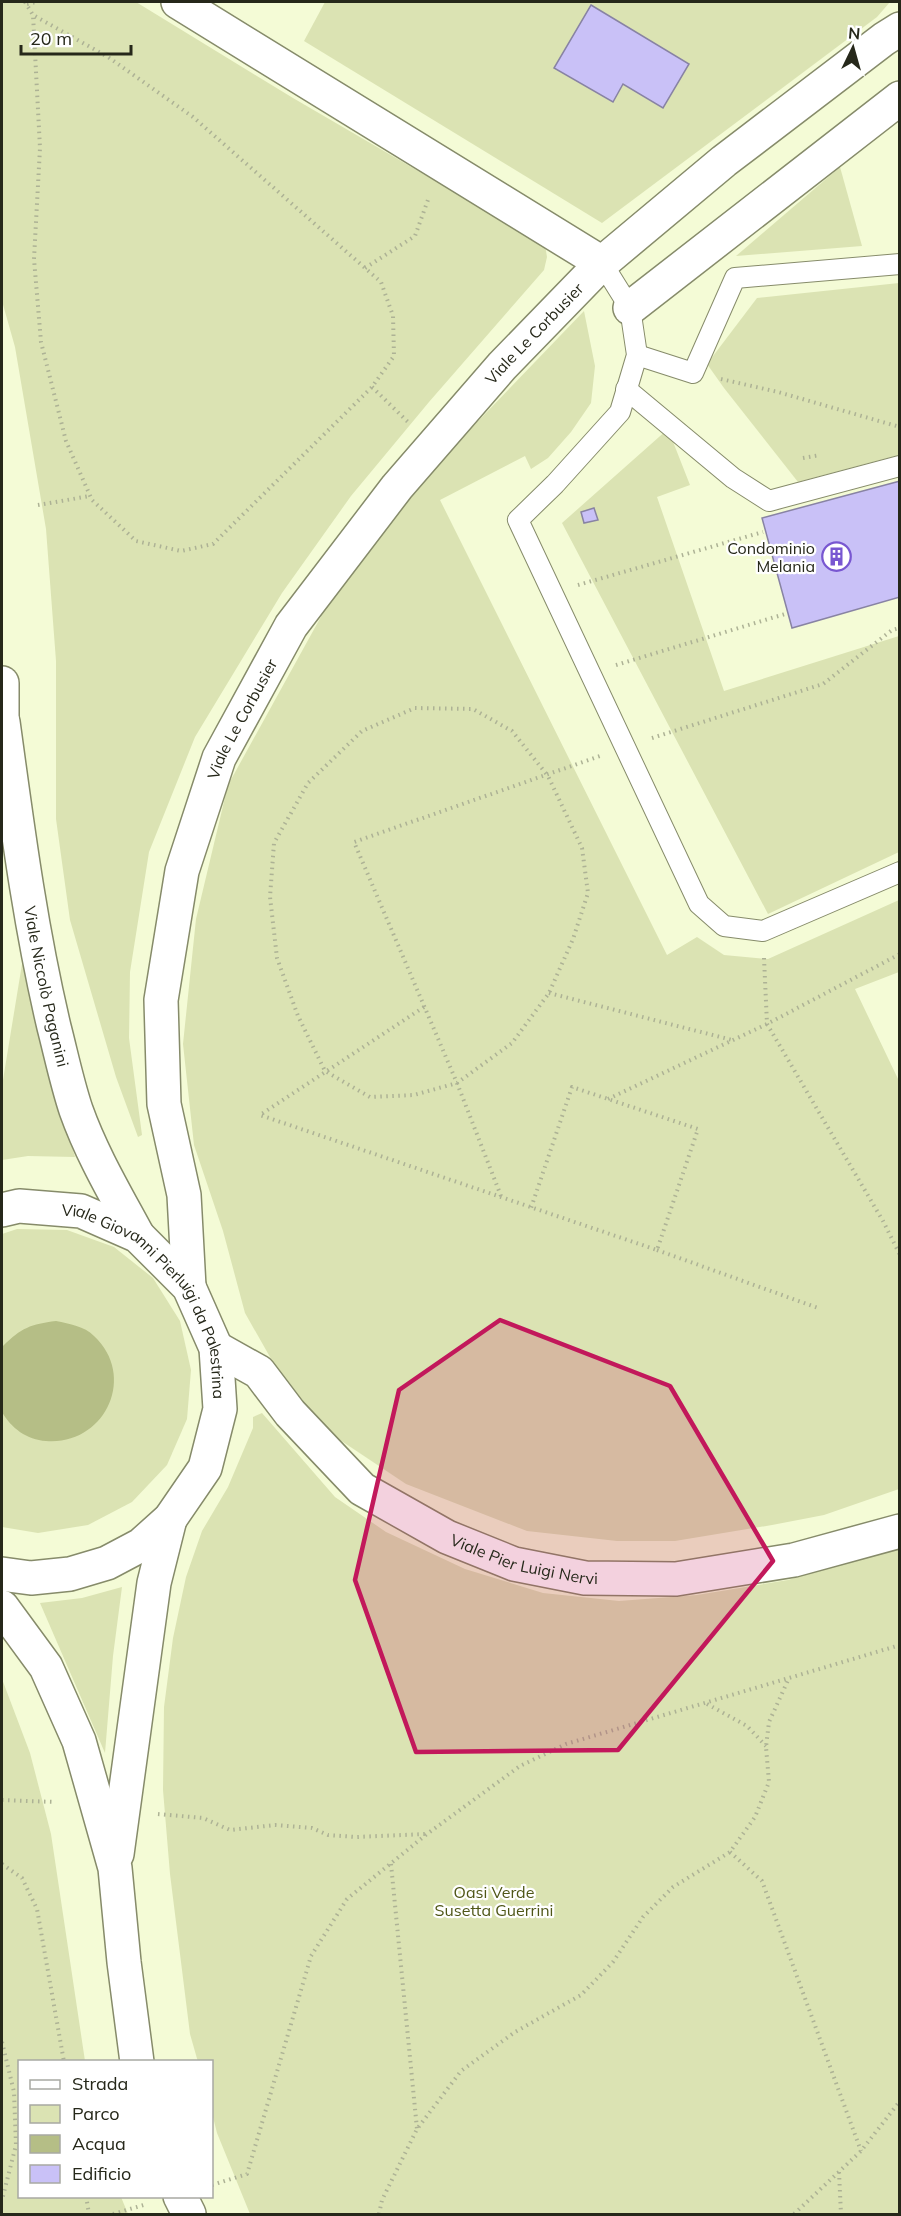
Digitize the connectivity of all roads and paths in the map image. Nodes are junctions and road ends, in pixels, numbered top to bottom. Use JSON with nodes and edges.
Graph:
{"nodes":[{"id":1,"x":36,"y":2,"type":"edge"},
{"id":2,"x":178,"y":2,"type":"edge"},
{"id":3,"x":26,"y":3,"type":"edge"},
{"id":4,"x":33,"y":15,"type":"junction"},
{"id":5,"x":900,"y":29,"type":"edge"},
{"id":6,"x":900,"y":98,"type":"edge"},
{"id":7,"x":441,"y":164,"type":"junction"},
{"id":8,"x":602,"y":263,"type":"junction"},
{"id":9,"x":900,"y":264,"type":"edge"},
{"id":10,"x":365,"y":268,"type":"junction"},
{"id":11,"x":630,"y":308,"type":"junction"},
{"id":12,"x":637,"y":355,"type":"junction"},
{"id":13,"x":693,"y":373,"type":"junction"},
{"id":14,"x":372,"y":387,"type":"junction"},
{"id":15,"x":626,"y":389,"type":"junction"},
{"id":16,"x":900,"y":427,"type":"edge"},
{"id":17,"x":433,"y":445,"type":"junction"},
{"id":18,"x":900,"y":466,"type":"edge"},
{"id":19,"x":90,"y":496,"type":"junction"},
{"id":20,"x":38,"y":505,"type":"dead end"},
{"id":21,"x":763,"y":532,"type":"dead end"},
{"id":22,"x":552,"y":592,"type":"junction"},
{"id":23,"x":786,"y":614,"type":"dead end"},
{"id":24,"x":900,"y":627,"type":"edge"},
{"id":25,"x":590,"y":673,"type":"junction"},
{"id":26,"x":2,"y":683,"type":"edge"},
{"id":27,"x":3,"y":722,"type":"junction"},
{"id":28,"x":625,"y":747,"type":"junction"},
{"id":29,"x":2,"y":760,"type":"edge"},
{"id":30,"x":548,"y":776,"type":"junction"},
{"id":31,"x":900,"y":872,"type":"edge"},
{"id":32,"x":763,"y":931,"type":"junction"},
{"id":33,"x":900,"y":954,"type":"edge"},
{"id":34,"x":549,"y":993,"type":"junction"},
{"id":35,"x":424,"y":1007,"type":"junction"},
{"id":36,"x":767,"y":1024,"type":"junction"},
{"id":37,"x":733,"y":1040,"type":"junction"},
{"id":38,"x":325,"y":1071,"type":"junction"},
{"id":39,"x":456,"y":1083,"type":"junction"},
{"id":40,"x":608,"y":1099,"type":"junction"},
{"id":41,"x":501,"y":1197,"type":"junction"},
{"id":42,"x":531,"y":1208,"type":"junction"},
{"id":43,"x":2,"y":1210,"type":"edge"},
{"id":44,"x":138,"y":1236,"type":"junction"},
{"id":45,"x":657,"y":1250,"type":"junction"},
{"id":46,"x":900,"y":1255,"type":"edge"},
{"id":47,"x":189,"y":1287,"type":"junction"},
{"id":48,"x":818,"y":1308,"type":"dead end"},
{"id":49,"x":216,"y":1348,"type":"junction"},
{"id":50,"x":170,"y":1519,"type":"junction"},
{"id":51,"x":900,"y":1531,"type":"edge"},
{"id":52,"x":2,"y":1574,"type":"edge"},
{"id":53,"x":2,"y":1607,"type":"edge"},
{"id":54,"x":900,"y":1645,"type":"edge"},
{"id":55,"x":789,"y":1678,"type":"junction"},
{"id":56,"x":706,"y":1704,"type":"junction"},
{"id":57,"x":766,"y":1747,"type":"junction"},
{"id":58,"x":2,"y":1800,"type":"edge"},
{"id":59,"x":55,"y":1802,"type":"dead end"},
{"id":60,"x":159,"y":1814,"type":"dead end"},
{"id":61,"x":427,"y":1834,"type":"junction"},
{"id":62,"x":730,"y":1852,"type":"junction"},
{"id":63,"x":2,"y":1864,"type":"edge"},
{"id":64,"x":391,"y":1864,"type":"junction"},
{"id":65,"x":115,"y":1868,"type":"junction"},
{"id":66,"x":2,"y":2042,"type":"edge"},
{"id":67,"x":64,"y":2060,"type":"edge"},
{"id":68,"x":137,"y":2060,"type":"edge"},
{"id":69,"x":900,"y":2102,"type":"edge"},
{"id":70,"x":417,"y":2129,"type":"junction"},
{"id":71,"x":861,"y":2151,"type":"junction"},
{"id":72,"x":839,"y":2172,"type":"junction"},
{"id":73,"x":213,"y":2185,"type":"edge"},
{"id":74,"x":86,"y":2198,"type":"edge"},
{"id":75,"x":167,"y":2199,"type":"edge"},
{"id":76,"x":2,"y":2200,"type":"edge"},
{"id":77,"x":89,"y":2214,"type":"edge"},
{"id":78,"x":113,"y":2214,"type":"edge"},
{"id":79,"x":189,"y":2214,"type":"edge"},
{"id":80,"x":379,"y":2214,"type":"edge"},
{"id":81,"x":794,"y":2214,"type":"edge"},
{"id":82,"x":841,"y":2214,"type":"edge"}],
"edges":[{"from":1,"to":3,"type":"path"},
{"from":2,"to":7,"type":"street"},
{"from":3,"to":4,"type":"path"},
{"from":4,"to":10,"type":"path"},
{"from":4,"to":19,"type":"path"},
{"from":5,"to":8,"type":"street","name":"Viale Le Corbusier"},
{"from":6,"to":11,"type":"street"},
{"from":7,"to":8,"type":"street"},
{"from":7,"to":10,"type":"path"},
{"from":8,"to":11,"type":"lane"},
{"from":8,"to":17,"type":"street","name":"Viale Le Corbusier"},
{"from":9,"to":13,"type":"lane"},
{"from":10,"to":14,"type":"path"},
{"from":11,"to":12,"type":"lane"},
{"from":12,"to":13,"type":"lane"},
{"from":12,"to":15,"type":"lane"},
{"from":13,"to":16,"type":"path"},
{"from":14,"to":17,"type":"path"},
{"from":14,"to":19,"type":"path"},
{"from":15,"to":18,"type":"lane"},
{"from":15,"to":22,"type":"lane"},
{"from":17,"to":47,"type":"street","name":"Viale Le Corbusier"},
{"from":19,"to":20,"type":"path"},
{"from":21,"to":22,"type":"path"},
{"from":22,"to":25,"type":"lane"},
{"from":23,"to":25,"type":"path"},
{"from":24,"to":28,"type":"path"},
{"from":25,"to":28,"type":"lane"},
{"from":26,"to":27,"type":"street","name":"Viale Niccolò Paganini"},
{"from":27,"to":29,"type":"street","name":"Viale Niccolò Paganini"},
{"from":27,"to":44,"type":"street","name":"Viale Niccolò Paganini"},
{"from":28,"to":30,"type":"path"},
{"from":28,"to":32,"type":"lane"},
{"from":30,"to":34,"type":"path"},
{"from":30,"to":35,"type":"path"},
{"from":30,"to":38,"type":"path"},
{"from":31,"to":32,"type":"lane"},
{"from":32,"to":36,"type":"path"},
{"from":33,"to":36,"type":"path"},
{"from":34,"to":37,"type":"path"},
{"from":34,"to":39,"type":"path"},
{"from":35,"to":38,"type":"path"},
{"from":35,"to":39,"type":"path"},
{"from":36,"to":37,"type":"path"},
{"from":36,"to":46,"type":"path"},
{"from":37,"to":40,"type":"path"},
{"from":38,"to":39,"type":"path"},
{"from":38,"to":41,"type":"path"},
{"from":39,"to":41,"type":"path"},
{"from":40,"to":42,"type":"path"},
{"from":40,"to":45,"type":"path"},
{"from":41,"to":42,"type":"path"},
{"from":42,"to":45,"type":"path"},
{"from":43,"to":44,"type":"street","name":"Viale Giovanni Pierluigi da Palestrina"},
{"from":44,"to":47,"type":"street","name":"Viale Giovanni Pierluigi da Palestrina"},
{"from":45,"to":48,"type":"path"},
{"from":47,"to":49,"type":"street","name":"Viale Giovanni Pierluigi da Palestrina"},
{"from":49,"to":50,"type":"street","name":"Viale Giovanni Pierluigi da Palestrina"},
{"from":49,"to":51,"type":"street","name":"Viale Pier Luigi Nervi"},
{"from":50,"to":52,"type":"street","name":"Viale Giovanni Pierluigi da Palestrina"},
{"from":50,"to":65,"type":"street","name":"Viale Giovanni Pierluigi da Palestrina"},
{"from":53,"to":65,"type":"street","name":"Viale Giovanni Pierluigi da Palestrina"},
{"from":54,"to":55,"type":"path"},
{"from":55,"to":56,"type":"path"},
{"from":55,"to":57,"type":"path"},
{"from":56,"to":57,"type":"path"},
{"from":56,"to":61,"type":"path"},
{"from":57,"to":62,"type":"path"},
{"from":58,"to":59,"type":"path"},
{"from":60,"to":61,"type":"path"},
{"from":61,"to":64,"type":"path"},
{"from":62,"to":70,"type":"path"},
{"from":62,"to":71,"type":"path"},
{"from":63,"to":67,"type":"path"},
{"from":64,"to":70,"type":"path"},
{"from":64,"to":73,"type":"path"},
{"from":65,"to":68,"type":"street","name":"Viale Giovanni Pierluigi da Palestrina"},
{"from":66,"to":76,"type":"path"},
{"from":69,"to":71,"type":"path"},
{"from":70,"to":80,"type":"path"},
{"from":71,"to":72,"type":"path"},
{"from":72,"to":81,"type":"path"},
{"from":72,"to":82,"type":"path"},
{"from":74,"to":77,"type":"path"},
{"from":75,"to":78,"type":"path"},
{"from":75,"to":79,"type":"street"}]}
